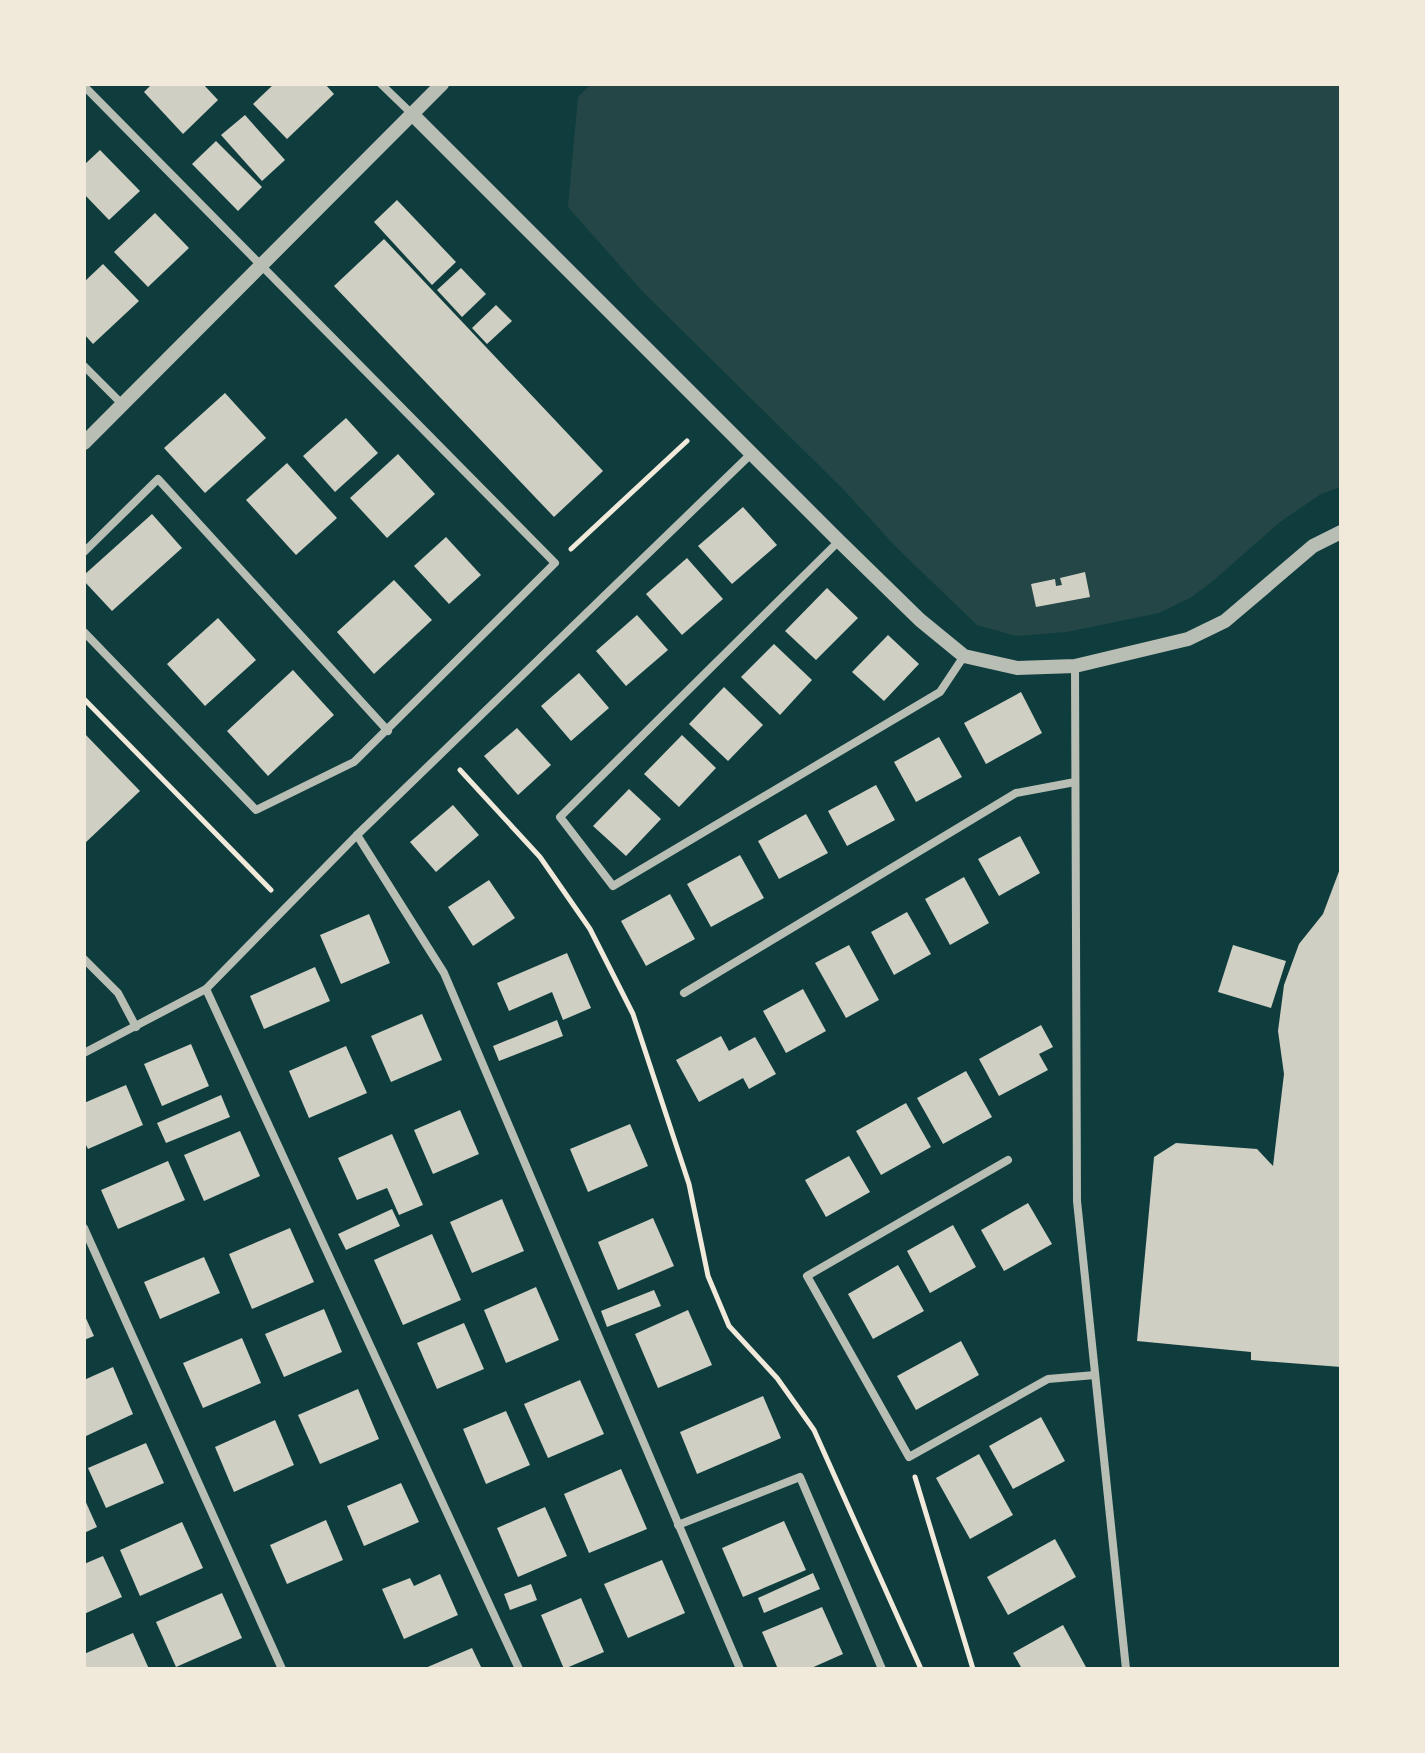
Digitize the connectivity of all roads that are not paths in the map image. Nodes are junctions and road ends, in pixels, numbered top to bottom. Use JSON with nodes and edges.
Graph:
{"nodes":[{"id":1,"x":381,"y":84,"type":"edge"},
{"id":2,"x":442,"y":84,"type":"edge"},
{"id":3,"x":84,"y":86,"type":"edge"},
{"id":4,"x":412,"y":114,"type":"junction"},
{"id":5,"x":262,"y":264,"type":"junction"},
{"id":6,"x":84,"y":366,"type":"edge"},
{"id":7,"x":122,"y":404,"type":"junction"},
{"id":8,"x":84,"y":443,"type":"edge"},
{"id":9,"x":752,"y":453,"type":"junction"},
{"id":10,"x":1341,"y":532,"type":"edge"},
{"id":11,"x":839,"y":541,"type":"junction"},
{"id":12,"x":84,"y":552,"type":"edge"},
{"id":13,"x":84,"y":632,"type":"edge"},
{"id":14,"x":964,"y":656,"type":"junction"},
{"id":15,"x":1075,"y":666,"type":"junction"},
{"id":16,"x":388,"y":731,"type":"junction"},
{"id":17,"x":1075,"y":782,"type":"junction"},
{"id":18,"x":357,"y":835,"type":"junction"},
{"id":19,"x":84,"y":959,"type":"edge"},
{"id":20,"x":206,"y":989,"type":"junction"},
{"id":21,"x":684,"y":993,"type":"dead end"},
{"id":22,"x":136,"y":1027,"type":"junction"},
{"id":23,"x":84,"y":1053,"type":"edge"},
{"id":24,"x":1008,"y":1160,"type":"dead end"},
{"id":25,"x":84,"y":1228,"type":"edge"},
{"id":26,"x":1095,"y":1375,"type":"junction"},
{"id":27,"x":678,"y":1525,"type":"junction"},
{"id":28,"x":282,"y":1669,"type":"edge"},
{"id":29,"x":519,"y":1669,"type":"edge"},
{"id":30,"x":740,"y":1669,"type":"edge"},
{"id":31,"x":882,"y":1669,"type":"edge"},
{"id":32,"x":1126,"y":1669,"type":"edge"}],
"edges":[{"from":1,"to":4,"type":"street"},
{"from":2,"to":4,"type":"street"},
{"from":3,"to":5,"type":"street"},
{"from":4,"to":5,"type":"street"},
{"from":4,"to":9,"type":"street"},
{"from":5,"to":7,"type":"street"},
{"from":5,"to":16,"type":"street"},
{"from":6,"to":7,"type":"street"},
{"from":7,"to":8,"type":"street"},
{"from":9,"to":11,"type":"street"},
{"from":9,"to":18,"type":"street"},
{"from":10,"to":15,"type":"street"},
{"from":11,"to":14,"type":"street"},
{"from":11,"to":14,"type":"street"},
{"from":12,"to":16,"type":"street"},
{"from":13,"to":16,"type":"street"},
{"from":14,"to":15,"type":"street"},
{"from":15,"to":17,"type":"street"},
{"from":17,"to":21,"type":"street"},
{"from":17,"to":26,"type":"street"},
{"from":18,"to":20,"type":"street"},
{"from":18,"to":27,"type":"street"},
{"from":19,"to":22,"type":"street"},
{"from":20,"to":22,"type":"street"},
{"from":20,"to":29,"type":"street"},
{"from":22,"to":23,"type":"street"},
{"from":24,"to":26,"type":"street"},
{"from":25,"to":28,"type":"street"},
{"from":26,"to":32,"type":"street"},
{"from":27,"to":30,"type":"street"},
{"from":27,"to":31,"type":"street"}]}
